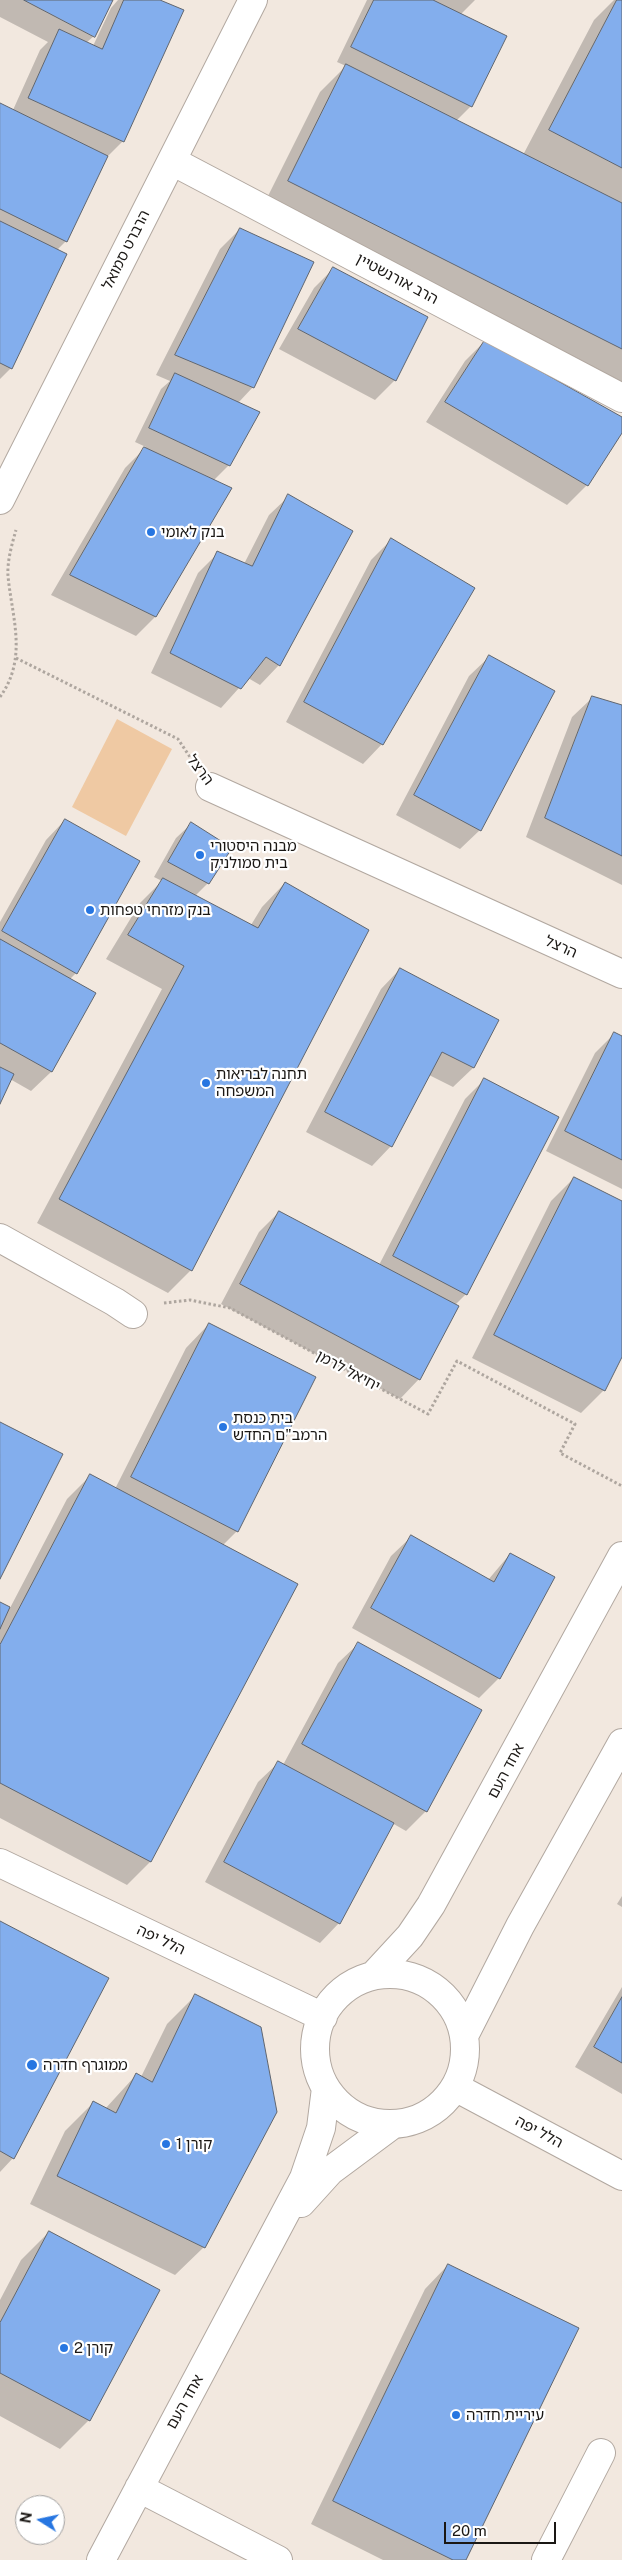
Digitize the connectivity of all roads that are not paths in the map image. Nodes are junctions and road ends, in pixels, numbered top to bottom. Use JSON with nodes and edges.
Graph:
{"nodes":[{"id":1,"x":253,"y":0,"type":"edge"},
{"id":2,"x":172,"y":161,"type":"junction"},
{"id":3,"x":622,"y":398,"type":"edge"},
{"id":4,"x":0,"y":500,"type":"edge"},
{"id":5,"x":210,"y":787,"type":"road end"},
{"id":6,"x":622,"y":974,"type":"edge"},
{"id":7,"x":0,"y":1238,"type":"edge"},
{"id":8,"x":133,"y":1314,"type":"road end"},
{"id":9,"x":622,"y":1556,"type":"edge"},
{"id":10,"x":622,"y":1742,"type":"edge"},
{"id":11,"x":0,"y":1863,"type":"edge"},
{"id":12,"x":374,"y":1975,"type":"junction"},
{"id":13,"x":323,"y":2017,"type":"junction"},
{"id":14,"x":465,"y":2034,"type":"junction"},
{"id":15,"x":455,"y":2087,"type":"junction"},
{"id":16,"x":326,"y":2088,"type":"junction"},
{"id":17,"x":392,"y":2125,"type":"junction"},
{"id":18,"x":622,"y":2176,"type":"edge"},
{"id":19,"x":271,"y":2244,"type":"junction"},
{"id":20,"x":601,"y":2453,"type":"dead end"},
{"id":21,"x":139,"y":2488,"type":"junction"},
{"id":22,"x":101,"y":2560,"type":"edge"},
{"id":23,"x":278,"y":2560,"type":"edge"},
{"id":24,"x":546,"y":2560,"type":"edge"}],
"edges":[{"from":1,"to":2,"type":"street","name":"הרברט סמואל"},
{"from":2,"to":3,"type":"street","name":"הרב אורנשטיין"},
{"from":2,"to":4,"type":"street","name":"הרברט סמואל"},
{"from":5,"to":6,"type":"street","name":"הרצל"},
{"from":7,"to":8,"type":"street"},
{"from":9,"to":12,"type":"street","name":"אחד העם"},
{"from":10,"to":14,"type":"street"},
{"from":11,"to":13,"type":"street","name":"הלל יפה"},
{"from":12,"to":13,"type":"street"},
{"from":12,"to":14,"type":"street"},
{"from":13,"to":16,"type":"street"},
{"from":14,"to":15,"type":"street"},
{"from":15,"to":17,"type":"street"},
{"from":15,"to":18,"type":"street","name":"הלל יפה"},
{"from":16,"to":17,"type":"street"},
{"from":16,"to":19,"type":"street","name":"אחד העם"},
{"from":17,"to":19,"type":"street","name":"אחד העם"},
{"from":19,"to":21,"type":"street","name":"אחד העם"},
{"from":20,"to":24,"type":"street"},
{"from":21,"to":22,"type":"street","name":"אחד העם"},
{"from":21,"to":23,"type":"street"}]}
